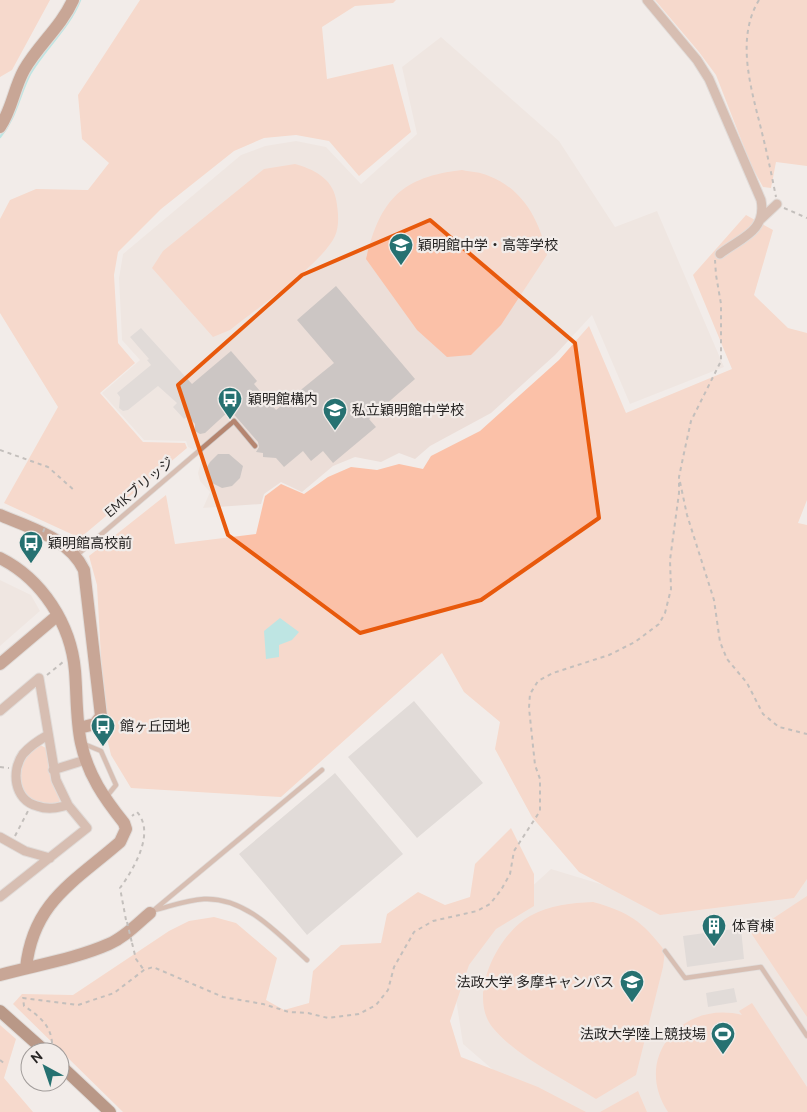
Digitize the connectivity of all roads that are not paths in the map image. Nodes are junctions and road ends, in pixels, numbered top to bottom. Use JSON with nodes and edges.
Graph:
{"nodes":[{"id":1,"x":73,"y":0,"type":"edge"},
{"id":2,"x":647,"y":0,"type":"edge"},
{"id":3,"x":0,"y":127,"type":"edge"},
{"id":4,"x":777,"y":204,"type":"road end"},
{"id":5,"x":761,"y":220,"type":"junction"},
{"id":6,"x":720,"y":254,"type":"road end"},
{"id":7,"x":255,"y":446,"type":"dead end"},
{"id":8,"x":0,"y":515,"type":"edge"},
{"id":9,"x":79,"y":553,"type":"junction"},
{"id":10,"x":0,"y":558,"type":"edge"},
{"id":11,"x":58,"y":615,"type":"junction"},
{"id":12,"x":0,"y":664,"type":"edge"},
{"id":13,"x":0,"y":711,"type":"edge"},
{"id":14,"x":79,"y":728,"type":"junction"},
{"id":15,"x":48,"y":735,"type":"junction"},
{"id":16,"x":81,"y":743,"type":"junction"},
{"id":17,"x":85,"y":760,"type":"junction"},
{"id":18,"x":53,"y":770,"type":"junction"},
{"id":19,"x":322,"y":770,"type":"dead end"},
{"id":20,"x":104,"y":798,"type":"junction"},
{"id":21,"x":68,"y":805,"type":"junction"},
{"id":22,"x":0,"y":837,"type":"edge"},
{"id":23,"x":50,"y":858,"type":"junction"},
{"id":24,"x":0,"y":897,"type":"edge"},
{"id":25,"x":152,"y":912,"type":"junction"},
{"id":26,"x":664,"y":950,"type":"dead end"},
{"id":27,"x":307,"y":960,"type":"dead end"},
{"id":28,"x":26,"y":968,"type":"junction"},
{"id":29,"x":0,"y":975,"type":"edge"},
{"id":30,"x":0,"y":1011,"type":"edge"},
{"id":31,"x":807,"y":1036,"type":"edge"},
{"id":32,"x":39,"y":1042,"type":"edge"},
{"id":33,"x":70,"y":1074,"type":"edge"},
{"id":34,"x":110,"y":1112,"type":"edge"}],
"edges":[{"from":1,"to":3,"type":"street"},
{"from":2,"to":5,"type":"street"},
{"from":4,"to":5,"type":"street"},
{"from":5,"to":6,"type":"street"},
{"from":7,"to":9,"type":"lane","name":"EMKブリッジ"},
{"from":8,"to":9,"type":"street"},
{"from":9,"to":14,"type":"street"},
{"from":10,"to":11,"type":"street"},
{"from":11,"to":12,"type":"street"},
{"from":11,"to":14,"type":"street"},
{"from":13,"to":15,"type":"street"},
{"from":14,"to":16,"type":"street"},
{"from":15,"to":18,"type":"street"},
{"from":15,"to":21,"type":"street"},
{"from":16,"to":17,"type":"street"},
{"from":16,"to":20,"type":"lane"},
{"from":17,"to":18,"type":"street"},
{"from":17,"to":20,"type":"street"},
{"from":18,"to":21,"type":"street"},
{"from":19,"to":25,"type":"lane"},
{"from":20,"to":28,"type":"street"},
{"from":21,"to":23,"type":"street"},
{"from":22,"to":23,"type":"street"},
{"from":23,"to":24,"type":"street"},
{"from":25,"to":27,"type":"lane"},
{"from":25,"to":28,"type":"street"},
{"from":26,"to":31,"type":"lane"},
{"from":28,"to":29,"type":"street"},
{"from":30,"to":32,"type":"main road"},
{"from":33,"to":34,"type":"main road"}]}
